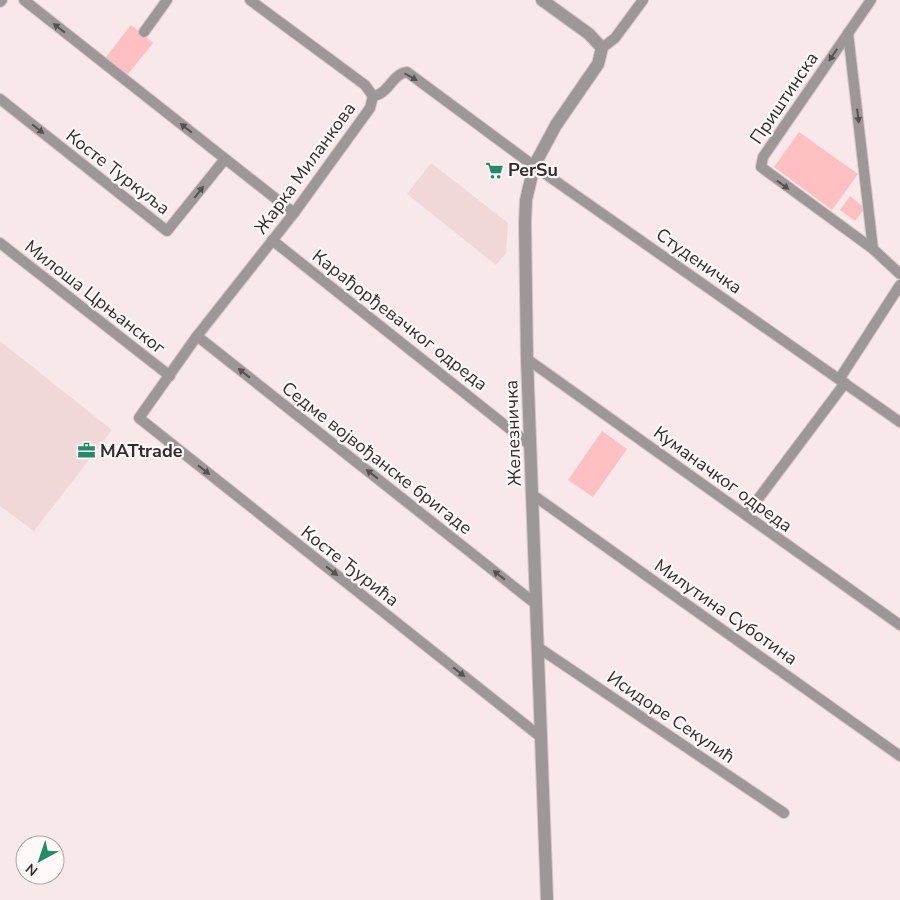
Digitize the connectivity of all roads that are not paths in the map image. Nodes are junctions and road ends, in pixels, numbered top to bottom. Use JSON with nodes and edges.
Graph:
{"nodes":[{"id":1,"x":24,"y":0,"type":"edge"},
{"id":2,"x":167,"y":0,"type":"edge"},
{"id":3,"x":542,"y":0,"type":"edge"},
{"id":4,"x":642,"y":0,"type":"edge"},
{"id":5,"x":871,"y":0,"type":"edge"},
{"id":6,"x":255,"y":2,"type":"edge"},
{"id":7,"x":144,"y":32,"type":"dead end"},
{"id":8,"x":848,"y":32,"type":"junction"},
{"id":9,"x":602,"y":48,"type":"junction"},
{"id":10,"x":373,"y":96,"type":"junction"},
{"id":11,"x":0,"y":99,"type":"edge"},
{"id":12,"x":225,"y":159,"type":"junction"},
{"id":13,"x":534,"y":166,"type":"junction"},
{"id":14,"x":294,"y":213,"type":"junction"},
{"id":15,"x":272,"y":240,"type":"junction"},
{"id":16,"x":0,"y":243,"type":"edge"},
{"id":17,"x":873,"y":250,"type":"junction"},
{"id":18,"x":900,"y":274,"type":"edge"},
{"id":19,"x":900,"y":285,"type":"edge"},
{"id":20,"x":197,"y":336,"type":"junction"},
{"id":21,"x":527,"y":358,"type":"junction"},
{"id":22,"x":170,"y":376,"type":"junction"},
{"id":23,"x":842,"y":380,"type":"junction"},
{"id":24,"x":139,"y":418,"type":"joint"},
{"id":25,"x":900,"y":422,"type":"edge"},
{"id":26,"x":530,"y":445,"type":"junction"},
{"id":27,"x":532,"y":495,"type":"junction"},
{"id":28,"x":746,"y":515,"type":"junction"},
{"id":29,"x":537,"y":605,"type":"junction"},
{"id":30,"x":900,"y":625,"type":"edge"},
{"id":31,"x":539,"y":648,"type":"junction"},
{"id":32,"x":542,"y":738,"type":"junction"},
{"id":33,"x":900,"y":756,"type":"edge"},
{"id":34,"x":784,"y":813,"type":"dead end"},
{"id":35,"x":547,"y":900,"type":"edge"}],
"edges":[{"from":12,"to":1,"type":"street","one_way":true},
{"from":2,"to":7,"type":"street"},
{"from":3,"to":9,"type":"street"},
{"from":4,"to":9,"type":"street","name":"Железничка"},
{"from":5,"to":8,"type":"street","name":"Приштинска"},
{"from":6,"to":10,"type":"street"},
{"from":8,"to":17,"type":"street","one_way":true},
{"from":8,"to":17,"type":"street","name":"Приштинска","one_way":true},
{"from":9,"to":13,"type":"street","name":"Железничка"},
{"from":10,"to":13,"type":"street","name":"Жарка Миланкова","one_way":true},
{"from":10,"to":14,"type":"street","name":"Жарка Миланкова"},
{"from":11,"to":12,"type":"street","name":"Косте Туркуља","one_way":true},
{"from":12,"to":14,"type":"street"},
{"from":13,"to":21,"type":"street","name":"Железничка"},
{"from":13,"to":23,"type":"street","name":"Студеничка"},
{"from":14,"to":15,"type":"street","name":"Жарка Миланкова"},
{"from":15,"to":20,"type":"street","name":"Жарка Миланкова"},
{"from":15,"to":26,"type":"street","name":"Карађорђевачког одреда"},
{"from":16,"to":22,"type":"street","name":"Милоша Црњанског"},
{"from":17,"to":18,"type":"street","name":"Приштинска"},
{"from":19,"to":23,"type":"street"},
{"from":20,"to":22,"type":"street","name":"Жарка Миланкова"},
{"from":29,"to":20,"type":"street","name":"Седме војвођанске бригаде","one_way":true},
{"from":21,"to":26,"type":"street","name":"Железничка"},
{"from":21,"to":28,"type":"street","name":"Куманачког одреда"},
{"from":22,"to":24,"type":"street","name":"Жарка Миланкова"},
{"from":23,"to":25,"type":"street","name":"Студеничка"},
{"from":23,"to":28,"type":"street"},
{"from":24,"to":32,"type":"street","name":"Косте Ђурића","one_way":true},
{"from":26,"to":27,"type":"street","name":"Железничка"},
{"from":27,"to":29,"type":"street","name":"Железничка"},
{"from":27,"to":33,"type":"street","name":"Милутина Суботина"},
{"from":28,"to":30,"type":"street","name":"Куманачког одреда"},
{"from":29,"to":31,"type":"street","name":"Железничка"},
{"from":31,"to":32,"type":"street","name":"Железничка"},
{"from":31,"to":34,"type":"street","name":"Исидоре Секулић"},
{"from":32,"to":35,"type":"street","name":"Железничка"}]}
